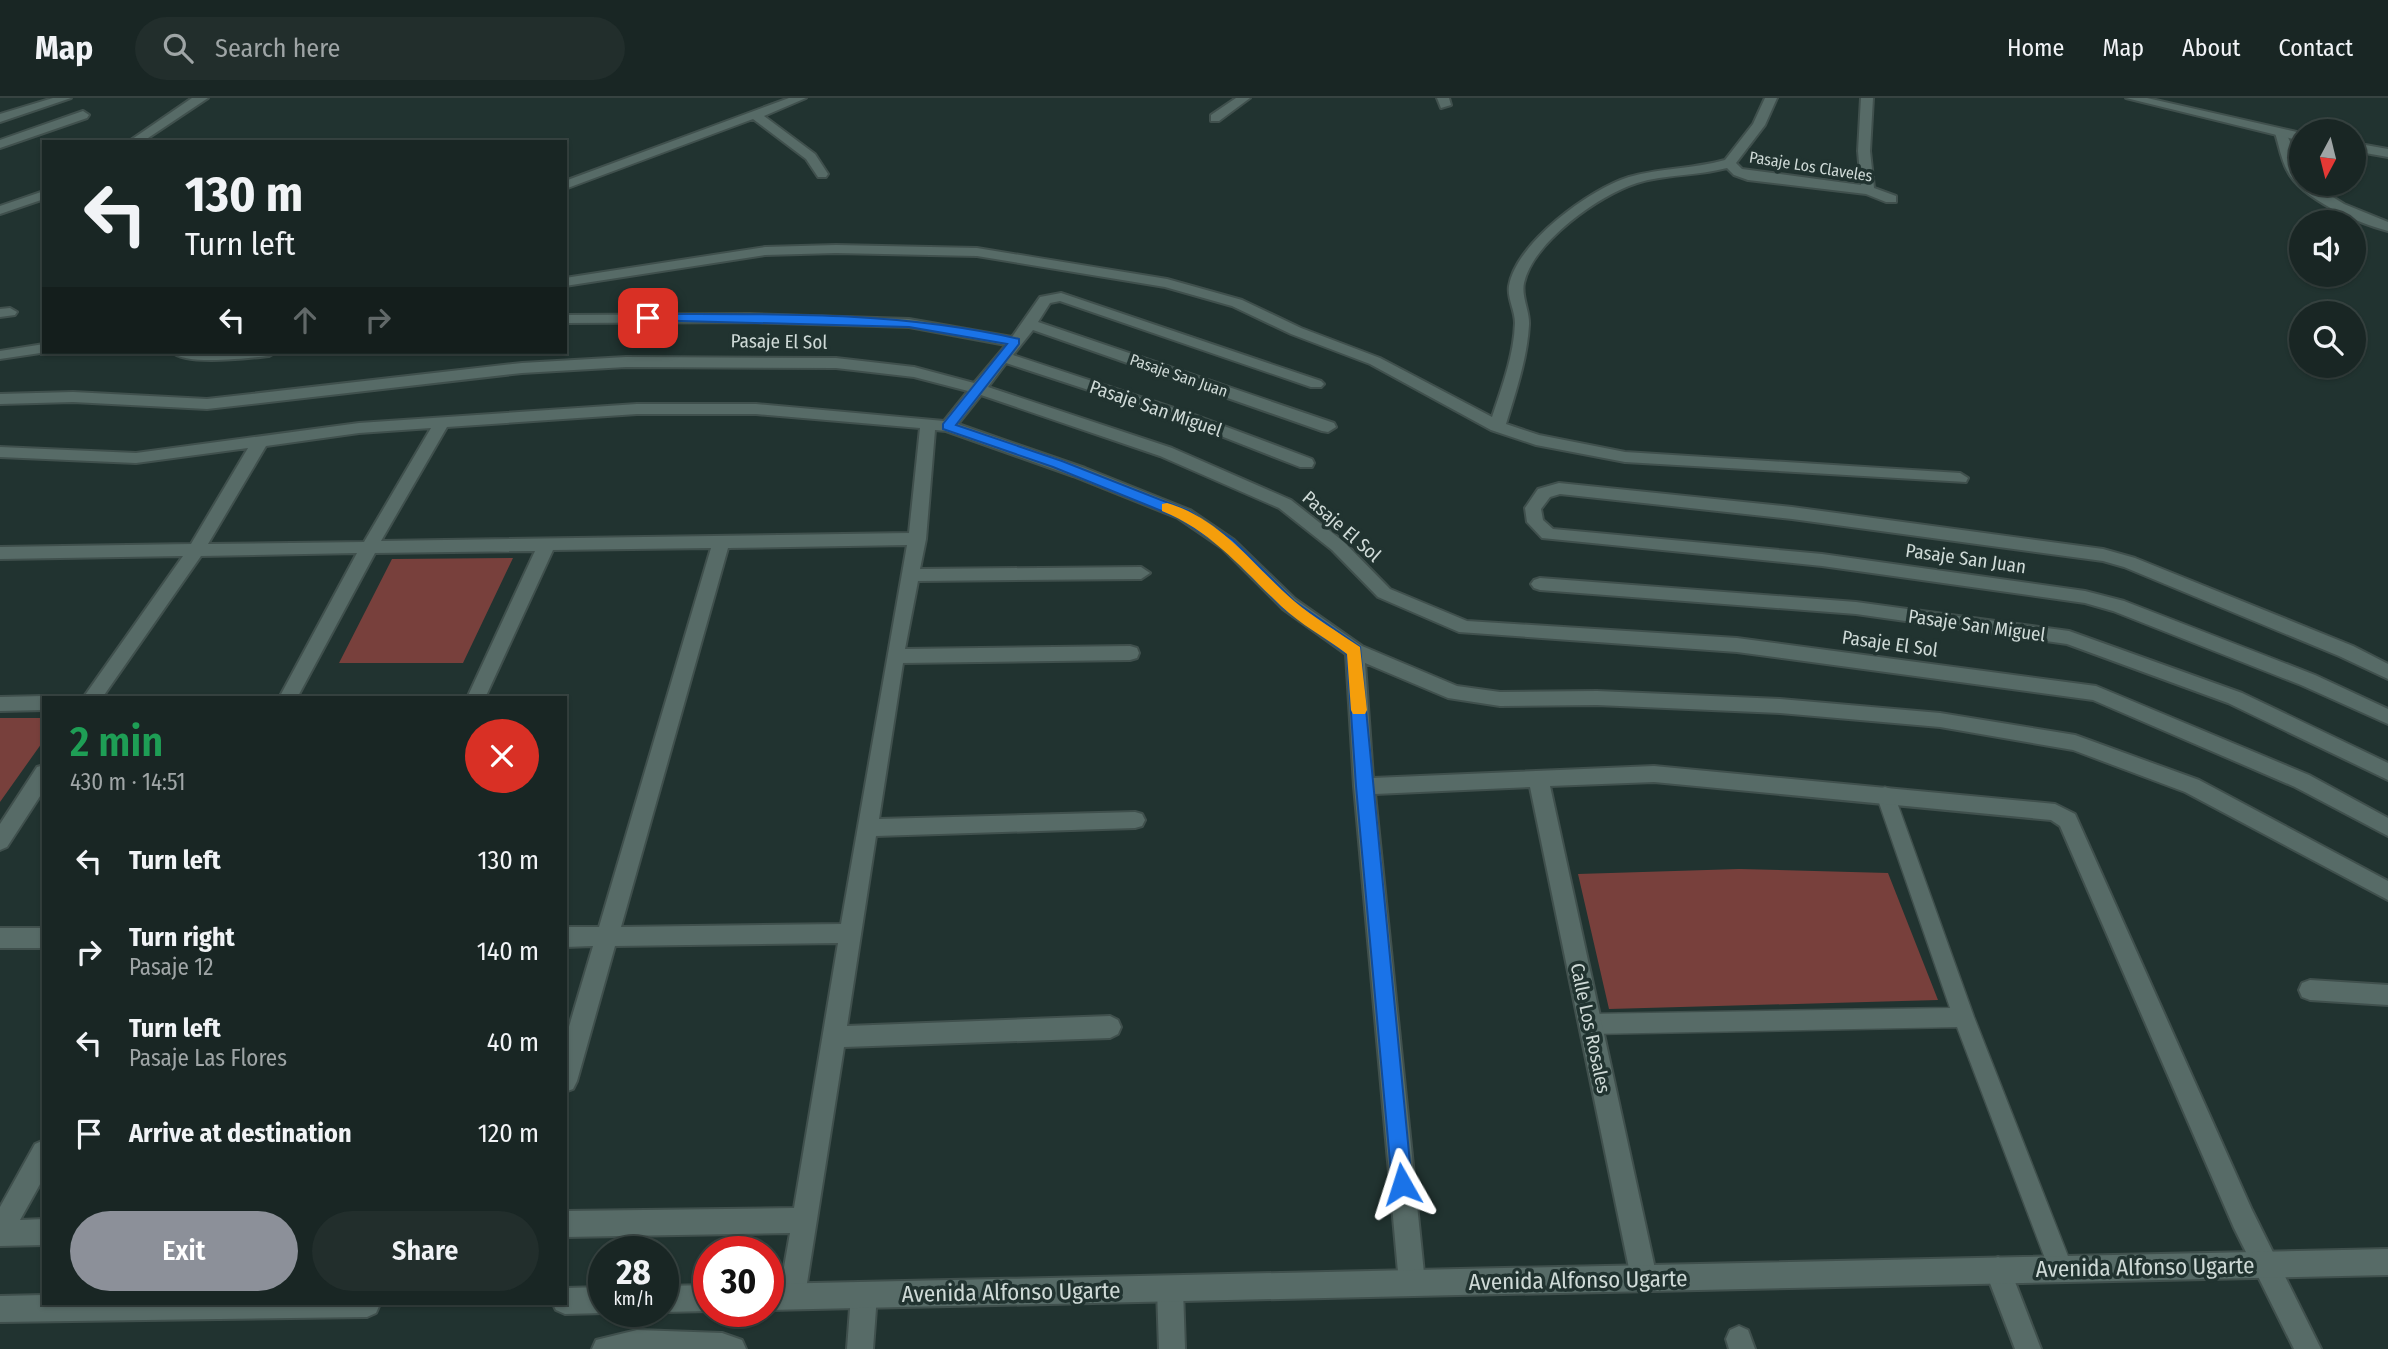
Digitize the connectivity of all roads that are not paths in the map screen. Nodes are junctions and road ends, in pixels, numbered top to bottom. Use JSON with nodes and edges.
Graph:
{"nodes":[{"id":1,"x":65,"y":98,"type":"edge"},
{"id":2,"x":202,"y":98,"type":"edge"},
{"id":3,"x":800,"y":98,"type":"edge"},
{"id":4,"x":1244,"y":98,"type":"edge"},
{"id":5,"x":1771,"y":98,"type":"edge"},
{"id":6,"x":1867,"y":98,"type":"edge"},
{"id":7,"x":2134,"y":98,"type":"edge"},
{"id":8,"x":755,"y":115,"type":"junction"},
{"id":9,"x":83,"y":116,"type":"dead end"},
{"id":10,"x":0,"y":118,"type":"edge"},
{"id":11,"x":1215,"y":118,"type":"dead end"},
{"id":12,"x":2281,"y":133,"type":"junction"},
{"id":13,"x":2289,"y":135,"type":"edge"},
{"id":14,"x":3,"y":139,"type":"edge"},
{"id":15,"x":137,"y":140,"type":"edge"},
{"id":16,"x":2366,"y":149,"type":"edge"},
{"id":17,"x":2388,"y":153,"type":"edge"},
{"id":18,"x":2289,"y":158,"type":"edge"},
{"id":19,"x":1729,"y":163,"type":"junction"},
{"id":20,"x":822,"y":174,"type":"dead end"},
{"id":21,"x":567,"y":184,"type":"edge"},
{"id":22,"x":1868,"y":190,"type":"junction"},
{"id":23,"x":42,"y":196,"type":"edge"},
{"id":24,"x":2323,"y":196,"type":"edge"},
{"id":25,"x":1891,"y":198,"type":"dead end"},
{"id":26,"x":0,"y":211,"type":"edge"},
{"id":27,"x":2388,"y":228,"type":"edge"},
{"id":28,"x":567,"y":282,"type":"edge"},
{"id":29,"x":1045,"y":300,"type":"joint"},
{"id":30,"x":567,"y":319,"type":"edge"},
{"id":31,"x":1030,"y":324,"type":"junction"},
{"id":32,"x":1015,"y":342,"type":"junction"},
{"id":33,"x":42,"y":348,"type":"edge"},
{"id":34,"x":201,"y":354,"type":"edge"},
{"id":35,"x":231,"y":354,"type":"edge"},
{"id":36,"x":0,"y":355,"type":"edge"},
{"id":37,"x":1003,"y":357,"type":"junction"},
{"id":38,"x":1316,"y":384,"type":"dead end"},
{"id":39,"x":979,"y":389,"type":"junction"},
{"id":40,"x":0,"y":399,"type":"edge"},
{"id":41,"x":442,"y":422,"type":"junction"},
{"id":42,"x":938,"y":426,"type":"junction"},
{"id":43,"x":1497,"y":426,"type":"junction"},
{"id":44,"x":1328,"y":427,"type":"dead end"},
{"id":45,"x":261,"y":440,"type":"junction"},
{"id":46,"x":0,"y":452,"type":"edge"},
{"id":47,"x":1307,"y":463,"type":"dead end"},
{"id":48,"x":1960,"y":478,"type":"dead end"},
{"id":49,"x":917,"y":539,"type":"junction"},
{"id":50,"x":721,"y":542,"type":"junction"},
{"id":51,"x":547,"y":544,"type":"junction"},
{"id":52,"x":370,"y":547,"type":"junction"},
{"id":53,"x":196,"y":550,"type":"junction"},
{"id":54,"x":0,"y":553,"type":"edge"},
{"id":55,"x":1142,"y":573,"type":"dead end"},
{"id":56,"x":911,"y":575,"type":"junction"},
{"id":57,"x":1539,"y":584,"type":"dead end"},
{"id":58,"x":1355,"y":651,"type":"junction"},
{"id":59,"x":1130,"y":653,"type":"dead end"},
{"id":60,"x":895,"y":656,"type":"junction"},
{"id":61,"x":2388,"y":672,"type":"edge"},
{"id":62,"x":93,"y":696,"type":"edge"},
{"id":63,"x":289,"y":696,"type":"edge"},
{"id":64,"x":477,"y":696,"type":"edge"},
{"id":65,"x":42,"y":703,"type":"edge"},
{"id":66,"x":0,"y":704,"type":"edge"},
{"id":67,"x":2388,"y":717,"type":"edge"},
{"id":68,"x":2388,"y":772,"type":"edge"},
{"id":69,"x":42,"y":776,"type":"edge"},
{"id":70,"x":1538,"y":778,"type":"junction"},
{"id":71,"x":1364,"y":786,"type":"junction"},
{"id":72,"x":1885,"y":794,"type":"junction"},
{"id":73,"x":1135,"y":820,"type":"dead end"},
{"id":74,"x":869,"y":828,"type":"junction"},
{"id":75,"x":2388,"y":828,"type":"edge"},
{"id":76,"x":0,"y":841,"type":"edge"},
{"id":77,"x":2388,"y":891,"type":"edge"},
{"id":78,"x":852,"y":933,"type":"junction"},
{"id":79,"x":567,"y":937,"type":"edge"},
{"id":80,"x":607,"y":937,"type":"junction"},
{"id":81,"x":0,"y":938,"type":"edge"},
{"id":82,"x":42,"y":938,"type":"edge"},
{"id":83,"x":2310,"y":990,"type":"dead end"},
{"id":84,"x":2388,"y":995,"type":"edge"},
{"id":85,"x":1964,"y":1017,"type":"junction"},
{"id":86,"x":1590,"y":1024,"type":"junction"},
{"id":87,"x":1110,"y":1027,"type":"dead end"},
{"id":88,"x":835,"y":1037,"type":"junction"},
{"id":89,"x":567,"y":1074,"type":"edge"},
{"id":90,"x":42,"y":1156,"type":"edge"},
{"id":91,"x":804,"y":1220,"type":"junction"},
{"id":92,"x":567,"y":1224,"type":"edge"},
{"id":93,"x":0,"y":1232,"type":"edge"},
{"id":94,"x":42,"y":1232,"type":"edge"},
{"id":95,"x":2388,"y":1262,"type":"edge"},
{"id":96,"x":2264,"y":1265,"type":"junction"},
{"id":97,"x":2061,"y":1269,"type":"junction"},
{"id":98,"x":1998,"y":1270,"type":"junction"},
{"id":99,"x":1644,"y":1278,"type":"junction"},
{"id":100,"x":1412,"y":1283,"type":"junction"},
{"id":101,"x":784,"y":1284,"type":"edge"},
{"id":102,"x":1170,"y":1289,"type":"junction"},
{"id":103,"x":864,"y":1295,"type":"junction"},
{"id":104,"x":784,"y":1297,"type":"edge"},
{"id":105,"x":588,"y":1300,"type":"edge"},
{"id":106,"x":567,"y":1301,"type":"edge"},
{"id":107,"x":294,"y":1305,"type":"edge"},
{"id":108,"x":0,"y":1309,"type":"edge"},
{"id":109,"x":605,"y":1349,"type":"edge"},
{"id":110,"x":733,"y":1349,"type":"edge"},
{"id":111,"x":860,"y":1349,"type":"edge"},
{"id":112,"x":1172,"y":1349,"type":"edge"},
{"id":113,"x":2028,"y":1349,"type":"edge"},
{"id":114,"x":2308,"y":1349,"type":"edge"}],
"edges":[{"from":1,"to":10,"type":"street"},
{"from":2,"to":15,"type":"street"},
{"from":3,"to":8,"type":"street"},
{"from":4,"to":11,"type":"street"},
{"from":5,"to":19,"type":"street"},
{"from":6,"to":22,"type":"street"},
{"from":7,"to":12,"type":"street"},
{"from":8,"to":20,"type":"street"},
{"from":8,"to":21,"type":"street"},
{"from":9,"to":14,"type":"street"},
{"from":12,"to":13,"type":"street"},
{"from":12,"to":18,"type":"street"},
{"from":16,"to":17,"type":"street"},
{"from":19,"to":22,"type":"street","name":"Pasaje Los Claveles"},
{"from":19,"to":43,"type":"street"},
{"from":22,"to":25,"type":"street","name":"Pasaje Los Claveles"},
{"from":23,"to":26,"type":"street"},
{"from":24,"to":27,"type":"street"},
{"from":28,"to":43,"type":"street"},
{"from":29,"to":31,"type":"street"},
{"from":29,"to":38,"type":"street"},
{"from":30,"to":32,"type":"street"},
{"from":31,"to":32,"type":"street"},
{"from":31,"to":44,"type":"street","name":"Pasaje San Juan"},
{"from":32,"to":37,"type":"street"},
{"from":33,"to":36,"type":"street"},
{"from":34,"to":35,"type":"street"},
{"from":37,"to":39,"type":"street"},
{"from":37,"to":47,"type":"street","name":"Pasaje San Miguel"},
{"from":39,"to":40,"type":"street","name":"Pasaje El Sol"},
{"from":39,"to":42,"type":"street"},
{"from":39,"to":75,"type":"street","name":"Pasaje El Sol"},
{"from":41,"to":42,"type":"street"},
{"from":41,"to":45,"type":"street"},
{"from":41,"to":52,"type":"street"},
{"from":42,"to":49,"type":"street"},
{"from":42,"to":58,"type":"street"},
{"from":43,"to":48,"type":"street"},
{"from":45,"to":46,"type":"street"},
{"from":45,"to":53,"type":"street"},
{"from":49,"to":50,"type":"street"},
{"from":49,"to":56,"type":"street"},
{"from":50,"to":51,"type":"street"},
{"from":50,"to":80,"type":"street"},
{"from":51,"to":52,"type":"street"},
{"from":51,"to":64,"type":"street"},
{"from":52,"to":53,"type":"street"},
{"from":52,"to":63,"type":"street"},
{"from":53,"to":54,"type":"street"},
{"from":53,"to":62,"type":"street"},
{"from":55,"to":56,"type":"street"},
{"from":56,"to":60,"type":"street"},
{"from":57,"to":68,"type":"street","name":"Pasaje San Miguel"},
{"from":58,"to":71,"type":"street"},
{"from":58,"to":77,"type":"street"},
{"from":59,"to":60,"type":"street"},
{"from":60,"to":74,"type":"street"},
{"from":61,"to":67,"type":"street","name":"Pasaje San Juan"},
{"from":65,"to":66,"type":"street"},
{"from":69,"to":76,"type":"street"},
{"from":70,"to":71,"type":"street"},
{"from":70,"to":72,"type":"street"},
{"from":70,"to":86,"type":"street","name":"Calle Los Rosales"},
{"from":71,"to":100,"type":"street"},
{"from":72,"to":85,"type":"street"},
{"from":72,"to":96,"type":"street"},
{"from":73,"to":74,"type":"street"},
{"from":74,"to":78,"type":"street"},
{"from":78,"to":80,"type":"street"},
{"from":78,"to":88,"type":"street"},
{"from":79,"to":80,"type":"street"},
{"from":80,"to":89,"type":"street"},
{"from":81,"to":82,"type":"street"},
{"from":83,"to":84,"type":"street"},
{"from":85,"to":86,"type":"street"},
{"from":85,"to":97,"type":"street"},
{"from":86,"to":99,"type":"street","name":"Calle Los Rosales"},
{"from":87,"to":88,"type":"street"},
{"from":88,"to":91,"type":"street"},
{"from":90,"to":93,"type":"street"},
{"from":91,"to":92,"type":"street"},
{"from":91,"to":101,"type":"street"},
{"from":93,"to":94,"type":"street"},
{"from":95,"to":96,"type":"street","name":"Avenida Alfonso Ugarte"},
{"from":96,"to":97,"type":"street","name":"Avenida Alfonso Ugarte"},
{"from":96,"to":114,"type":"street"},
{"from":97,"to":98,"type":"street","name":"Avenida Alfonso Ugarte"},
{"from":98,"to":99,"type":"street","name":"Avenida Alfonso Ugarte"},
{"from":98,"to":113,"type":"street"},
{"from":99,"to":100,"type":"street","name":"Avenida Alfonso Ugarte"},
{"from":100,"to":102,"type":"street","name":"Avenida Alfonso Ugarte"},
{"from":102,"to":103,"type":"street","name":"Avenida Alfonso Ugarte"},
{"from":102,"to":112,"type":"street"},
{"from":103,"to":104,"type":"street","name":"Avenida Alfonso Ugarte"},
{"from":103,"to":111,"type":"street"},
{"from":105,"to":106,"type":"street"},
{"from":107,"to":108,"type":"street"},
{"from":109,"to":110,"type":"street"}]}
